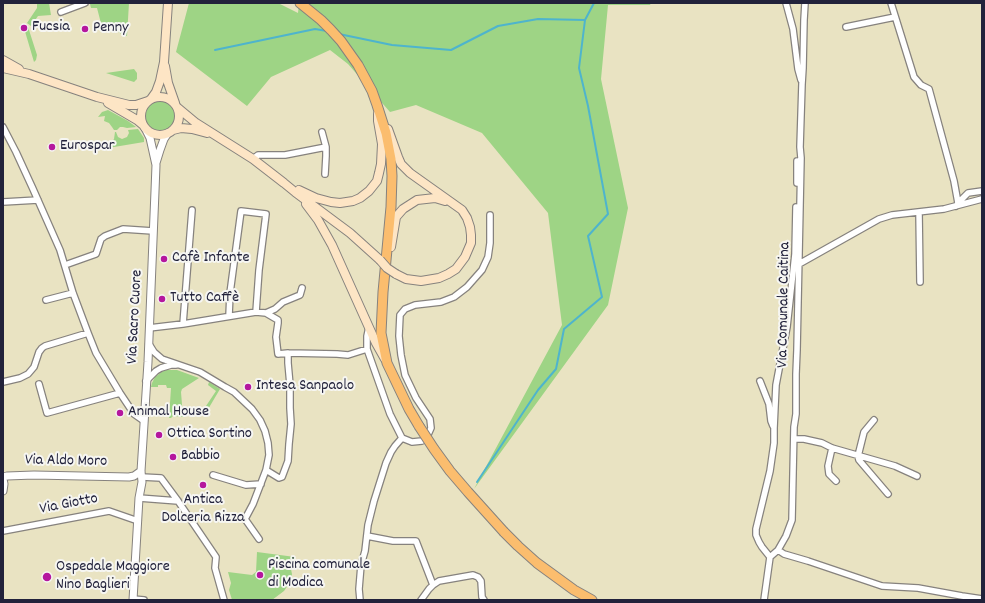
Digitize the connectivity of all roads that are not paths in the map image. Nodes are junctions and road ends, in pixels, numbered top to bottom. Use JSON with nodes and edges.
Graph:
{"nodes":[{"id":1,"x":85,"y":3,"type":"edge"},
{"id":2,"x":168,"y":3,"type":"edge"},
{"id":3,"x":300,"y":3,"type":"edge"},
{"id":4,"x":786,"y":3,"type":"edge"},
{"id":5,"x":805,"y":3,"type":"edge"},
{"id":6,"x":892,"y":3,"type":"edge"},
{"id":7,"x":61,"y":12,"type":"dead end"},
{"id":8,"x":896,"y":17,"type":"junction"},
{"id":9,"x":846,"y":27,"type":"dead end"},
{"id":10,"x":3,"y":60,"type":"edge"},
{"id":11,"x":164,"y":62,"type":"junction"},
{"id":12,"x":3,"y":68,"type":"edge"},
{"id":13,"x":29,"y":74,"type":"junction"},
{"id":14,"x":802,"y":84,"type":"junction"},
{"id":15,"x":97,"y":97,"type":"junction"},
{"id":16,"x":150,"y":100,"type":"junction"},
{"id":17,"x":377,"y":105,"type":"junction"},
{"id":18,"x":177,"y":107,"type":"junction"},
{"id":19,"x":144,"y":126,"type":"junction"},
{"id":20,"x":3,"y":127,"type":"edge"},
{"id":21,"x":170,"y":132,"type":"junction"},
{"id":22,"x":322,"y":132,"type":"dead end"},
{"id":23,"x":215,"y":135,"type":"junction"},
{"id":24,"x":326,"y":147,"type":"junction"},
{"id":25,"x":800,"y":147,"type":"junction"},
{"id":26,"x":253,"y":159,"type":"junction"},
{"id":27,"x":156,"y":165,"type":"junction"},
{"id":28,"x":325,"y":174,"type":"dead end"},
{"id":29,"x":284,"y":183,"type":"junction"},
{"id":30,"x":982,"y":191,"type":"edge"},
{"id":31,"x":295,"y":192,"type":"junction"},
{"id":32,"x":982,"y":199,"type":"edge"},
{"id":33,"x":38,"y":200,"type":"junction"},
{"id":34,"x":3,"y":202,"type":"edge"},
{"id":35,"x":957,"y":205,"type":"junction"},
{"id":36,"x":457,"y":206,"type":"junction"},
{"id":37,"x":192,"y":210,"type":"dead end"},
{"id":38,"x":919,"y":212,"type":"junction"},
{"id":39,"x":490,"y":215,"type":"dead end"},
{"id":40,"x":153,"y":231,"type":"junction"},
{"id":41,"x":799,"y":264,"type":"junction"},
{"id":42,"x":65,"y":265,"type":"junction"},
{"id":43,"x":920,"y":282,"type":"dead end"},
{"id":44,"x":799,"y":283,"type":"junction"},
{"id":45,"x":792,"y":287,"type":"junction"},
{"id":46,"x":302,"y":288,"type":"dead end"},
{"id":47,"x":383,"y":292,"type":"junction"},
{"id":48,"x":73,"y":293,"type":"junction"},
{"id":49,"x":46,"y":300,"type":"dead end"},
{"id":50,"x":256,"y":312,"type":"junction"},
{"id":51,"x":266,"y":313,"type":"junction"},
{"id":52,"x":229,"y":316,"type":"junction"},
{"id":53,"x":183,"y":324,"type":"junction"},
{"id":54,"x":369,"y":326,"type":"junction"},
{"id":55,"x":149,"y":328,"type":"junction"},
{"id":56,"x":88,"y":334,"type":"junction"},
{"id":57,"x":149,"y":343,"type":"junction"},
{"id":58,"x":367,"y":349,"type":"junction"},
{"id":59,"x":288,"y":353,"type":"junction"},
{"id":60,"x":162,"y":359,"type":"junction"},
{"id":61,"x":148,"y":363,"type":"junction"},
{"id":62,"x":387,"y":363,"type":"junction"},
{"id":63,"x":178,"y":365,"type":"junction"},
{"id":64,"x":161,"y":368,"type":"junction"},
{"id":65,"x":146,"y":381,"type":"junction"},
{"id":66,"x":760,"y":381,"type":"dead end"},
{"id":67,"x":3,"y":382,"type":"edge"},
{"id":68,"x":39,"y":384,"type":"dead end"},
{"id":69,"x":120,"y":393,"type":"junction"},
{"id":70,"x":874,"y":420,"type":"dead end"},
{"id":71,"x":144,"y":421,"type":"junction"},
{"id":72,"x":774,"y":428,"type":"junction"},
{"id":73,"x":402,"y":438,"type":"junction"},
{"id":74,"x":794,"y":439,"type":"junction"},
{"id":75,"x":832,"y":448,"type":"junction"},
{"id":76,"x":858,"y":456,"type":"junction"},
{"id":77,"x":266,"y":470,"type":"junction"},
{"id":78,"x":141,"y":474,"type":"junction"},
{"id":79,"x":213,"y":475,"type":"dead end"},
{"id":80,"x":917,"y":476,"type":"dead end"},
{"id":81,"x":129,"y":477,"type":"junction"},
{"id":82,"x":3,"y":478,"type":"edge"},
{"id":83,"x":836,"y":481,"type":"dead end"},
{"id":84,"x":261,"y":484,"type":"junction"},
{"id":85,"x":140,"y":487,"type":"junction"},
{"id":86,"x":3,"y":491,"type":"edge"},
{"id":87,"x":888,"y":494,"type":"dead end"},
{"id":88,"x":139,"y":498,"type":"junction"},
{"id":89,"x":178,"y":501,"type":"junction"},
{"id":90,"x":138,"y":521,"type":"junction"},
{"id":91,"x":3,"y":531,"type":"edge"},
{"id":92,"x":367,"y":536,"type":"junction"},
{"id":93,"x":259,"y":539,"type":"dead end"},
{"id":94,"x":778,"y":550,"type":"junction"},
{"id":95,"x":770,"y":557,"type":"junction"},
{"id":96,"x":433,"y":585,"type":"junction"},
{"id":97,"x":982,"y":599,"type":"edge"},
{"id":98,"x":133,"y":600,"type":"edge"},
{"id":99,"x":144,"y":600,"type":"edge"},
{"id":100,"x":224,"y":600,"type":"edge"},
{"id":101,"x":360,"y":600,"type":"edge"},
{"id":102,"x":421,"y":600,"type":"edge"},
{"id":103,"x":484,"y":600,"type":"edge"},
{"id":104,"x":592,"y":600,"type":"edge"},
{"id":105,"x":764,"y":600,"type":"edge"}],
"edges":[{"from":1,"to":7,"type":"street"},
{"from":2,"to":11,"type":"main road"},
{"from":3,"to":17,"type":"main road"},
{"from":4,"to":14,"type":"street"},
{"from":5,"to":14,"type":"street","name":"Via Comunale Caitina"},
{"from":6,"to":8,"type":"street"},
{"from":8,"to":9,"type":"street"},
{"from":8,"to":35,"type":"street"},
{"from":10,"to":13,"type":"main road"},
{"from":11,"to":16,"type":"main road"},
{"from":11,"to":18,"type":"main road"},
{"from":12,"to":13,"type":"main road"},
{"from":13,"to":15,"type":"main road"},
{"from":14,"to":25,"type":"street","name":"Via Comunale Caitina"},
{"from":15,"to":16,"type":"main road"},
{"from":15,"to":19,"type":"main road"},
{"from":16,"to":18,"type":"main road"},
{"from":16,"to":19,"type":"main road"},
{"from":17,"to":29,"type":"main road"},
{"from":17,"to":36,"type":"main road"},
{"from":17,"to":47,"type":"main road"},
{"from":18,"to":21,"type":"main road"},
{"from":18,"to":23,"type":"main road"},
{"from":19,"to":21,"type":"main road"},
{"from":19,"to":27,"type":"street"},
{"from":20,"to":33,"type":"street"},
{"from":21,"to":23,"type":"main road"},
{"from":21,"to":27,"type":"street"},
{"from":22,"to":24,"type":"street"},
{"from":23,"to":26,"type":"main road"},
{"from":24,"to":26,"type":"street"},
{"from":24,"to":28,"type":"street"},
{"from":25,"to":41,"type":"street","name":"Via Comunale Caitina"},
{"from":25,"to":45,"type":"street"},
{"from":26,"to":29,"type":"main road"},
{"from":27,"to":40,"type":"street","name":"Via Sacro Cuore"},
{"from":29,"to":31,"type":"main road"},
{"from":30,"to":35,"type":"street"},
{"from":31,"to":36,"type":"main road","bridge":true},
{"from":31,"to":54,"type":"main road"},
{"from":32,"to":35,"type":"street"},
{"from":33,"to":34,"type":"street"},
{"from":33,"to":42,"type":"street"},
{"from":35,"to":38,"type":"street"},
{"from":36,"to":47,"type":"main road"},
{"from":37,"to":53,"type":"street"},
{"from":38,"to":41,"type":"street"},
{"from":38,"to":43,"type":"street"},
{"from":39,"to":73,"type":"street"},
{"from":40,"to":42,"type":"street"},
{"from":40,"to":55,"type":"street","name":"Via Sacro Cuore"},
{"from":41,"to":44,"type":"street","name":"Via Comunale Caitina"},
{"from":42,"to":48,"type":"street"},
{"from":44,"to":45,"type":"street"},
{"from":44,"to":74,"type":"street","name":"Via Comunale Caitina"},
{"from":45,"to":72,"type":"street"},
{"from":46,"to":51,"type":"street"},
{"from":47,"to":62,"type":"main road"},
{"from":48,"to":49,"type":"street"},
{"from":48,"to":56,"type":"street"},
{"from":50,"to":51,"type":"street"},
{"from":50,"to":52,"type":"street"},
{"from":50,"to":52,"type":"street"},
{"from":51,"to":59,"type":"street"},
{"from":52,"to":53,"type":"street"},
{"from":53,"to":55,"type":"street"},
{"from":54,"to":58,"type":"street"},
{"from":54,"to":62,"type":"main road"},
{"from":55,"to":57,"type":"street","name":"Via Sacro Cuore"},
{"from":56,"to":67,"type":"street"},
{"from":56,"to":69,"type":"street"},
{"from":57,"to":60,"type":"street"},
{"from":57,"to":61,"type":"street","name":"Via Sacro Cuore"},
{"from":58,"to":59,"type":"street"},
{"from":58,"to":73,"type":"street"},
{"from":59,"to":77,"type":"street"},
{"from":60,"to":61,"type":"street"},
{"from":60,"to":63,"type":"street"},
{"from":61,"to":64,"type":"street"},
{"from":61,"to":65,"type":"street","name":"Via Sacro Cuore"},
{"from":62,"to":104,"type":"main road","bridge":true},
{"from":63,"to":64,"type":"street"},
{"from":63,"to":77,"type":"street"},
{"from":64,"to":65,"type":"street"},
{"from":65,"to":71,"type":"street","name":"Via Sacro Cuore"},
{"from":66,"to":72,"type":"street"},
{"from":68,"to":69,"type":"street"},
{"from":69,"to":71,"type":"street"},
{"from":70,"to":76,"type":"street"},
{"from":71,"to":78,"type":"street","name":"Via Sacro Cuore"},
{"from":72,"to":95,"type":"street"},
{"from":73,"to":92,"type":"street"},
{"from":74,"to":75,"type":"street"},
{"from":74,"to":94,"type":"street","name":"Via Comunale Caitina"},
{"from":75,"to":76,"type":"street"},
{"from":75,"to":83,"type":"street"},
{"from":76,"to":80,"type":"street"},
{"from":76,"to":87,"type":"street"},
{"from":77,"to":84,"type":"street"},
{"from":78,"to":81,"type":"street"},
{"from":78,"to":85,"type":"street","name":"Via Sacro Cuore"},
{"from":78,"to":89,"type":"street"},
{"from":79,"to":84,"type":"street"},
{"from":81,"to":82,"type":"street","name":"Via Aldo Moro"},
{"from":81,"to":85,"type":"street"},
{"from":82,"to":86,"type":"street","name":"Via Aldo Moro"},
{"from":84,"to":93,"type":"street"},
{"from":85,"to":88,"type":"street"},
{"from":88,"to":89,"type":"street"},
{"from":88,"to":90,"type":"street"},
{"from":89,"to":100,"type":"street"},
{"from":90,"to":91,"type":"street","name":"Via Giotto"},
{"from":90,"to":98,"type":"street"},
{"from":92,"to":96,"type":"street"},
{"from":92,"to":101,"type":"street"},
{"from":94,"to":95,"type":"street","name":"Via Comunale Caitina"},
{"from":94,"to":97,"type":"street"},
{"from":95,"to":105,"type":"street"},
{"from":96,"to":102,"type":"street"},
{"from":96,"to":103,"type":"street"},
{"from":98,"to":99,"type":"street"}]}
